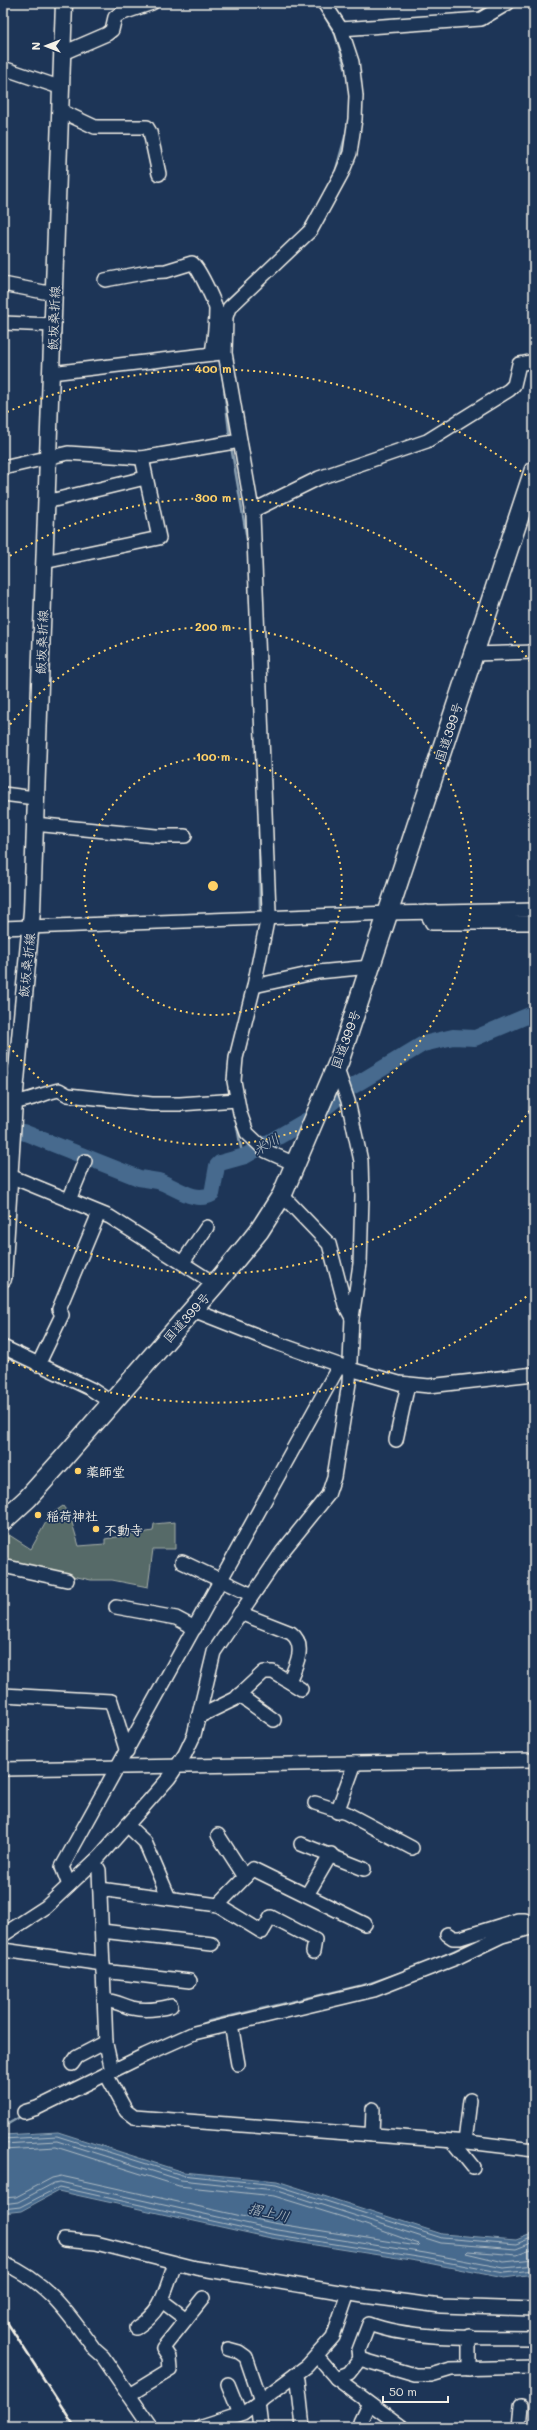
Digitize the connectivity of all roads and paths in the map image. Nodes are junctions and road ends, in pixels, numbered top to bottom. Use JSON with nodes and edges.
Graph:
{"nodes":[{"id":1,"x":64,"y":3,"type":"edge"},
{"id":2,"x":152,"y":3,"type":"edge"},
{"id":3,"x":324,"y":3,"type":"edge"},
{"id":4,"x":508,"y":3,"type":"edge"},
{"id":5,"x":341,"y":29,"type":"junction"},
{"id":6,"x":63,"y":53,"type":"junction"},
{"id":7,"x":3,"y":68,"type":"edge"},
{"id":8,"x":62,"y":88,"type":"junction"},
{"id":9,"x":61,"y":112,"type":"junction"},
{"id":10,"x":159,"y":174,"type":"dead end"},
{"id":11,"x":105,"y":280,"type":"dead end"},
{"id":12,"x":3,"y":284,"type":"edge"},
{"id":13,"x":54,"y":294,"type":"junction"},
{"id":14,"x":3,"y":323,"type":"edge"},
{"id":15,"x":53,"y":325,"type":"junction"},
{"id":16,"x":219,"y":353,"type":"junction"},
{"id":17,"x":534,"y":361,"type":"edge"},
{"id":18,"x":51,"y":373,"type":"junction"},
{"id":19,"x":234,"y":442,"type":"junction"},
{"id":20,"x":48,"y":457,"type":"junction"},
{"id":21,"x":142,"y":458,"type":"junction"},
{"id":22,"x":3,"y":468,"type":"edge"},
{"id":23,"x":534,"y":471,"type":"edge"},
{"id":24,"x":145,"y":478,"type":"junction"},
{"id":25,"x":46,"y":502,"type":"junction"},
{"id":26,"x":252,"y":511,"type":"junction"},
{"id":27,"x":44,"y":562,"type":"junction"},
{"id":28,"x":534,"y":652,"type":"edge"},
{"id":29,"x":474,"y":654,"type":"junction"},
{"id":30,"x":3,"y":794,"type":"edge"},
{"id":31,"x":35,"y":798,"type":"junction"},
{"id":32,"x":34,"y":824,"type":"junction"},
{"id":33,"x":185,"y":836,"type":"dead end"},
{"id":34,"x":534,"y":910,"type":"edge"},
{"id":35,"x":426,"y":912,"type":"junction"},
{"id":36,"x":389,"y":913,"type":"junction"},
{"id":37,"x":262,"y":919,"type":"junction"},
{"id":38,"x":534,"y":923,"type":"edge"},
{"id":39,"x":3,"y":928,"type":"edge"},
{"id":40,"x":30,"y":928,"type":"junction"},
{"id":41,"x":370,"y":967,"type":"junction"},
{"id":42,"x":254,"y":986,"type":"junction"},
{"id":43,"x":336,"y":1066,"type":"junction"},
{"id":44,"x":233,"y":1100,"type":"junction"},
{"id":45,"x":14,"y":1102,"type":"junction"},
{"id":46,"x":86,"y":1161,"type":"dead end"},
{"id":47,"x":295,"y":1164,"type":"junction"},
{"id":48,"x":8,"y":1171,"type":"edge"},
{"id":49,"x":282,"y":1195,"type":"junction"},
{"id":50,"x":69,"y":1200,"type":"junction"},
{"id":51,"x":99,"y":1213,"type":"junction"},
{"id":52,"x":5,"y":1221,"type":"edge"},
{"id":53,"x":208,"y":1227,"type":"dead end"},
{"id":54,"x":183,"y":1262,"type":"junction"},
{"id":55,"x":3,"y":1279,"type":"edge"},
{"id":56,"x":215,"y":1284,"type":"junction"},
{"id":57,"x":193,"y":1310,"type":"junction"},
{"id":58,"x":352,"y":1318,"type":"junction"},
{"id":59,"x":3,"y":1347,"type":"edge"},
{"id":60,"x":38,"y":1365,"type":"junction"},
{"id":61,"x":344,"y":1367,"type":"junction"},
{"id":62,"x":534,"y":1374,"type":"edge"},
{"id":63,"x":408,"y":1384,"type":"junction"},
{"id":64,"x":112,"y":1403,"type":"junction"},
{"id":65,"x":396,"y":1440,"type":"dead end"},
{"id":66,"x":3,"y":1521,"type":"edge"},
{"id":67,"x":182,"y":1562,"type":"dead end"},
{"id":68,"x":3,"y":1566,"type":"edge"},
{"id":69,"x":67,"y":1580,"type":"dead end"},
{"id":70,"x":222,"y":1580,"type":"junction"},
{"id":71,"x":252,"y":1595,"type":"junction"},
{"id":72,"x":116,"y":1607,"type":"dead end"},
{"id":73,"x":240,"y":1613,"type":"junction"},
{"id":74,"x":195,"y":1628,"type":"junction"},
{"id":75,"x":289,"y":1681,"type":"junction"},
{"id":76,"x":301,"y":1689,"type":"dead end"},
{"id":77,"x":3,"y":1695,"type":"edge"},
{"id":78,"x":240,"y":1695,"type":"junction"},
{"id":79,"x":198,"y":1717,"type":"junction"},
{"id":80,"x":274,"y":1720,"type":"dead end"},
{"id":81,"x":127,"y":1752,"type":"junction"},
{"id":82,"x":534,"y":1760,"type":"edge"},
{"id":83,"x":355,"y":1763,"type":"junction"},
{"id":84,"x":177,"y":1766,"type":"junction"},
{"id":85,"x":119,"y":1767,"type":"junction"},
{"id":86,"x":3,"y":1769,"type":"edge"},
{"id":87,"x":315,"y":1803,"type":"dead end"},
{"id":88,"x":337,"y":1812,"type":"junction"},
{"id":89,"x":127,"y":1826,"type":"junction"},
{"id":90,"x":218,"y":1835,"type":"dead end"},
{"id":91,"x":301,"y":1844,"type":"dead end"},
{"id":92,"x":412,"y":1848,"type":"dead end"},
{"id":93,"x":331,"y":1854,"type":"junction"},
{"id":94,"x":94,"y":1862,"type":"junction"},
{"id":95,"x":364,"y":1869,"type":"dead end"},
{"id":96,"x":245,"y":1877,"type":"junction"},
{"id":97,"x":69,"y":1885,"type":"junction"},
{"id":98,"x":100,"y":1890,"type":"junction"},
{"id":99,"x":306,"y":1895,"type":"junction"},
{"id":100,"x":169,"y":1898,"type":"junction"},
{"id":101,"x":218,"y":1905,"type":"junction"},
{"id":102,"x":365,"y":1924,"type":"dead end"},
{"id":103,"x":531,"y":1925,"type":"edge"},
{"id":104,"x":102,"y":1931,"type":"junction"},
{"id":105,"x":447,"y":1934,"type":"dead end"},
{"id":106,"x":3,"y":1936,"type":"edge"},
{"id":107,"x":212,"y":1944,"type":"dead end"},
{"id":108,"x":3,"y":1950,"type":"edge"},
{"id":109,"x":313,"y":1952,"type":"dead end"},
{"id":110,"x":103,"y":1968,"type":"junction"},
{"id":111,"x":190,"y":1980,"type":"dead end"},
{"id":112,"x":104,"y":2000,"type":"junction"},
{"id":113,"x":171,"y":2006,"type":"dead end"},
{"id":114,"x":231,"y":2024,"type":"junction"},
{"id":115,"x":106,"y":2042,"type":"junction"},
{"id":116,"x":72,"y":2064,"type":"dead end"},
{"id":117,"x":238,"y":2064,"type":"dead end"},
{"id":118,"x":109,"y":2072,"type":"junction"},
{"id":119,"x":470,"y":2100,"type":"dead end"},
{"id":120,"x":373,"y":2109,"type":"dead end"},
{"id":121,"x":24,"y":2112,"type":"dead end"},
{"id":122,"x":372,"y":2135,"type":"junction"},
{"id":123,"x":458,"y":2141,"type":"junction"},
{"id":124,"x":534,"y":2150,"type":"edge"},
{"id":125,"x":473,"y":2167,"type":"dead end"},
{"id":126,"x":64,"y":2240,"type":"dead end"},
{"id":127,"x":3,"y":2263,"type":"edge"},
{"id":128,"x":176,"y":2264,"type":"junction"},
{"id":129,"x":348,"y":2293,"type":"junction"},
{"id":130,"x":203,"y":2298,"type":"dead end"},
{"id":131,"x":162,"y":2301,"type":"junction"},
{"id":132,"x":534,"y":2309,"type":"edge"},
{"id":133,"x":186,"y":2319,"type":"junction"},
{"id":134,"x":136,"y":2328,"type":"dead end"},
{"id":135,"x":469,"y":2336,"type":"junction"},
{"id":136,"x":534,"y":2338,"type":"edge"},
{"id":137,"x":228,"y":2349,"type":"dead end"},
{"id":138,"x":316,"y":2356,"type":"junction"},
{"id":139,"x":360,"y":2359,"type":"junction"},
{"id":140,"x":534,"y":2367,"type":"edge"},
{"id":141,"x":469,"y":2369,"type":"junction"},
{"id":142,"x":295,"y":2375,"type":"junction"},
{"id":143,"x":336,"y":2378,"type":"junction"},
{"id":144,"x":228,"y":2384,"type":"dead end"},
{"id":145,"x":129,"y":2395,"type":"junction"},
{"id":146,"x":259,"y":2402,"type":"junction"},
{"id":147,"x":369,"y":2403,"type":"junction"},
{"id":148,"x":521,"y":2406,"type":"dead end"},
{"id":149,"x":240,"y":2414,"type":"junction"},
{"id":150,"x":360,"y":2422,"type":"dead end"},
{"id":151,"x":151,"y":2427,"type":"edge"},
{"id":152,"x":201,"y":2427,"type":"edge"},
{"id":153,"x":261,"y":2427,"type":"edge"},
{"id":154,"x":303,"y":2427,"type":"edge"},
{"id":155,"x":402,"y":2427,"type":"edge"},
{"id":156,"x":519,"y":2427,"type":"edge"}],
"edges":[{"from":1,"to":6,"type":"main road","name":"飯坂桑折線"},
{"from":2,"to":6,"type":"street"},
{"from":3,"to":5,"type":"street"},
{"from":4,"to":5,"type":"street"},
{"from":5,"to":16,"type":"street"},
{"from":6,"to":8,"type":"main road","name":"飯坂桑折線"},
{"from":7,"to":8,"type":"street"},
{"from":8,"to":9,"type":"main road","name":"飯坂桑折線"},
{"from":9,"to":10,"type":"street"},
{"from":9,"to":13,"type":"main road","name":"飯坂桑折線"},
{"from":11,"to":16,"type":"street"},
{"from":12,"to":13,"type":"street"},
{"from":13,"to":15,"type":"main road","name":"飯坂桑折線"},
{"from":14,"to":15,"type":"street"},
{"from":15,"to":18,"type":"main road","name":"飯坂桑折線"},
{"from":16,"to":18,"type":"street"},
{"from":16,"to":19,"type":"street"},
{"from":17,"to":26,"type":"street"},
{"from":18,"to":20,"type":"main road","name":"飯坂桑折線"},
{"from":19,"to":21,"type":"street"},
{"from":19,"to":26,"type":"street"},
{"from":20,"to":21,"type":"street"},
{"from":20,"to":22,"type":"street"},
{"from":20,"to":25,"type":"main road","name":"飯坂桑折線"},
{"from":21,"to":24,"type":"street"},
{"from":23,"to":29,"type":"highway","name":"国道399号"},
{"from":24,"to":25,"type":"street"},
{"from":24,"to":27,"type":"street"},
{"from":25,"to":27,"type":"main road","name":"飯坂桑折線"},
{"from":26,"to":37,"type":"street"},
{"from":27,"to":31,"type":"main road","name":"飯坂桑折線"},
{"from":28,"to":29,"type":"street"},
{"from":29,"to":36,"type":"highway","name":"国道399号"},
{"from":30,"to":31,"type":"street"},
{"from":31,"to":32,"type":"main road","name":"飯坂桑折線"},
{"from":32,"to":33,"type":"street"},
{"from":32,"to":40,"type":"main road","name":"飯坂桑折線"},
{"from":34,"to":35,"type":"street"},
{"from":35,"to":36,"type":"street"},
{"from":35,"to":38,"type":"street"},
{"from":36,"to":37,"type":"street"},
{"from":36,"to":41,"type":"highway","name":"国道399号"},
{"from":37,"to":40,"type":"street"},
{"from":37,"to":42,"type":"street"},
{"from":39,"to":40,"type":"street"},
{"from":40,"to":45,"type":"main road","name":"飯坂桑折線"},
{"from":41,"to":42,"type":"street"},
{"from":41,"to":43,"type":"highway","name":"国道399号"},
{"from":42,"to":44,"type":"street"},
{"from":43,"to":47,"type":"highway","name":"国道399号"},
{"from":43,"to":58,"type":"street"},
{"from":44,"to":45,"type":"street"},
{"from":44,"to":47,"type":"street"},
{"from":45,"to":48,"type":"main road","name":"飯坂桑折線"},
{"from":46,"to":50,"type":"street"},
{"from":47,"to":49,"type":"highway","name":"国道399号"},
{"from":48,"to":50,"type":"street"},
{"from":48,"to":52,"type":"main road","name":"飯坂桑折線"},
{"from":49,"to":56,"type":"highway","name":"国道399号"},
{"from":49,"to":58,"type":"street"},
{"from":50,"to":51,"type":"street"},
{"from":51,"to":54,"type":"street"},
{"from":51,"to":60,"type":"street"},
{"from":52,"to":55,"type":"main road","name":"飯坂桑折線"},
{"from":53,"to":54,"type":"street"},
{"from":54,"to":56,"type":"street"},
{"from":56,"to":57,"type":"highway","name":"国道399号"},
{"from":57,"to":61,"type":"street"},
{"from":57,"to":64,"type":"highway","name":"国道399号"},
{"from":58,"to":61,"type":"street"},
{"from":59,"to":60,"type":"street"},
{"from":60,"to":64,"type":"street"},
{"from":61,"to":63,"type":"street"},
{"from":61,"to":70,"type":"street"},
{"from":61,"to":71,"type":"street"},
{"from":62,"to":63,"type":"street"},
{"from":63,"to":65,"type":"street"},
{"from":64,"to":66,"type":"highway","name":"国道399号"},
{"from":67,"to":70,"type":"street"},
{"from":68,"to":69,"type":"street"},
{"from":70,"to":71,"type":"street"},
{"from":70,"to":74,"type":"street"},
{"from":71,"to":73,"type":"street"},
{"from":72,"to":74,"type":"street"},
{"from":73,"to":75,"type":"street"},
{"from":73,"to":79,"type":"street"},
{"from":74,"to":81,"type":"street"},
{"from":75,"to":76,"type":"street"},
{"from":75,"to":78,"type":"street"},
{"from":77,"to":81,"type":"street"},
{"from":78,"to":79,"type":"street"},
{"from":78,"to":80,"type":"street"},
{"from":79,"to":84,"type":"street"},
{"from":81,"to":85,"type":"street"},
{"from":82,"to":83,"type":"street"},
{"from":83,"to":84,"type":"street"},
{"from":83,"to":88,"type":"street"},
{"from":84,"to":85,"type":"street"},
{"from":84,"to":89,"type":"street"},
{"from":85,"to":86,"type":"street"},
{"from":85,"to":97,"type":"street"},
{"from":87,"to":88,"type":"street"},
{"from":88,"to":92,"type":"street"},
{"from":89,"to":94,"type":"street"},
{"from":89,"to":100,"type":"street"},
{"from":90,"to":96,"type":"street"},
{"from":91,"to":93,"type":"street"},
{"from":93,"to":95,"type":"street"},
{"from":93,"to":99,"type":"street"},
{"from":94,"to":97,"type":"street"},
{"from":94,"to":98,"type":"street"},
{"from":96,"to":99,"type":"street"},
{"from":96,"to":101,"type":"street"},
{"from":97,"to":106,"type":"street"},
{"from":98,"to":100,"type":"street"},
{"from":98,"to":104,"type":"street"},
{"from":99,"to":102,"type":"street"},
{"from":100,"to":101,"type":"street"},
{"from":101,"to":109,"type":"street"},
{"from":103,"to":105,"type":"street"},
{"from":103,"to":114,"type":"street"},
{"from":104,"to":107,"type":"street"},
{"from":104,"to":110,"type":"street"},
{"from":108,"to":110,"type":"street"},
{"from":110,"to":111,"type":"street"},
{"from":110,"to":112,"type":"street"},
{"from":112,"to":113,"type":"street"},
{"from":112,"to":115,"type":"street"},
{"from":114,"to":117,"type":"street"},
{"from":114,"to":118,"type":"street"},
{"from":115,"to":116,"type":"street"},
{"from":115,"to":118,"type":"street"},
{"from":118,"to":121,"type":"street"},
{"from":118,"to":122,"type":"street"},
{"from":119,"to":123,"type":"street"},
{"from":120,"to":122,"type":"street"},
{"from":122,"to":123,"type":"street"},
{"from":123,"to":124,"type":"street"},
{"from":123,"to":125,"type":"street"},
{"from":126,"to":128,"type":"street"},
{"from":127,"to":145,"type":"street"},
{"from":128,"to":129,"type":"street"},
{"from":128,"to":131,"type":"street"},
{"from":129,"to":132,"type":"street"},
{"from":129,"to":138,"type":"street"},
{"from":130,"to":133,"type":"street"},
{"from":131,"to":133,"type":"street"},
{"from":131,"to":134,"type":"street"},
{"from":133,"to":145,"type":"street"},
{"from":135,"to":136,"type":"street"},
{"from":135,"to":139,"type":"street"},
{"from":135,"to":141,"type":"street"},
{"from":137,"to":146,"type":"street"},
{"from":138,"to":142,"type":"street"},
{"from":138,"to":143,"type":"street"},
{"from":139,"to":141,"type":"street"},
{"from":139,"to":143,"type":"street"},
{"from":140,"to":141,"type":"street"},
{"from":142,"to":146,"type":"street"},
{"from":142,"to":154,"type":"street"},
{"from":143,"to":147,"type":"street"},
{"from":144,"to":149,"type":"street"},
{"from":145,"to":151,"type":"street"},
{"from":146,"to":149,"type":"street"},
{"from":146,"to":153,"type":"street"},
{"from":147,"to":150,"type":"street"},
{"from":147,"to":155,"type":"street"},
{"from":148,"to":156,"type":"street"},
{"from":149,"to":152,"type":"street"}]}
